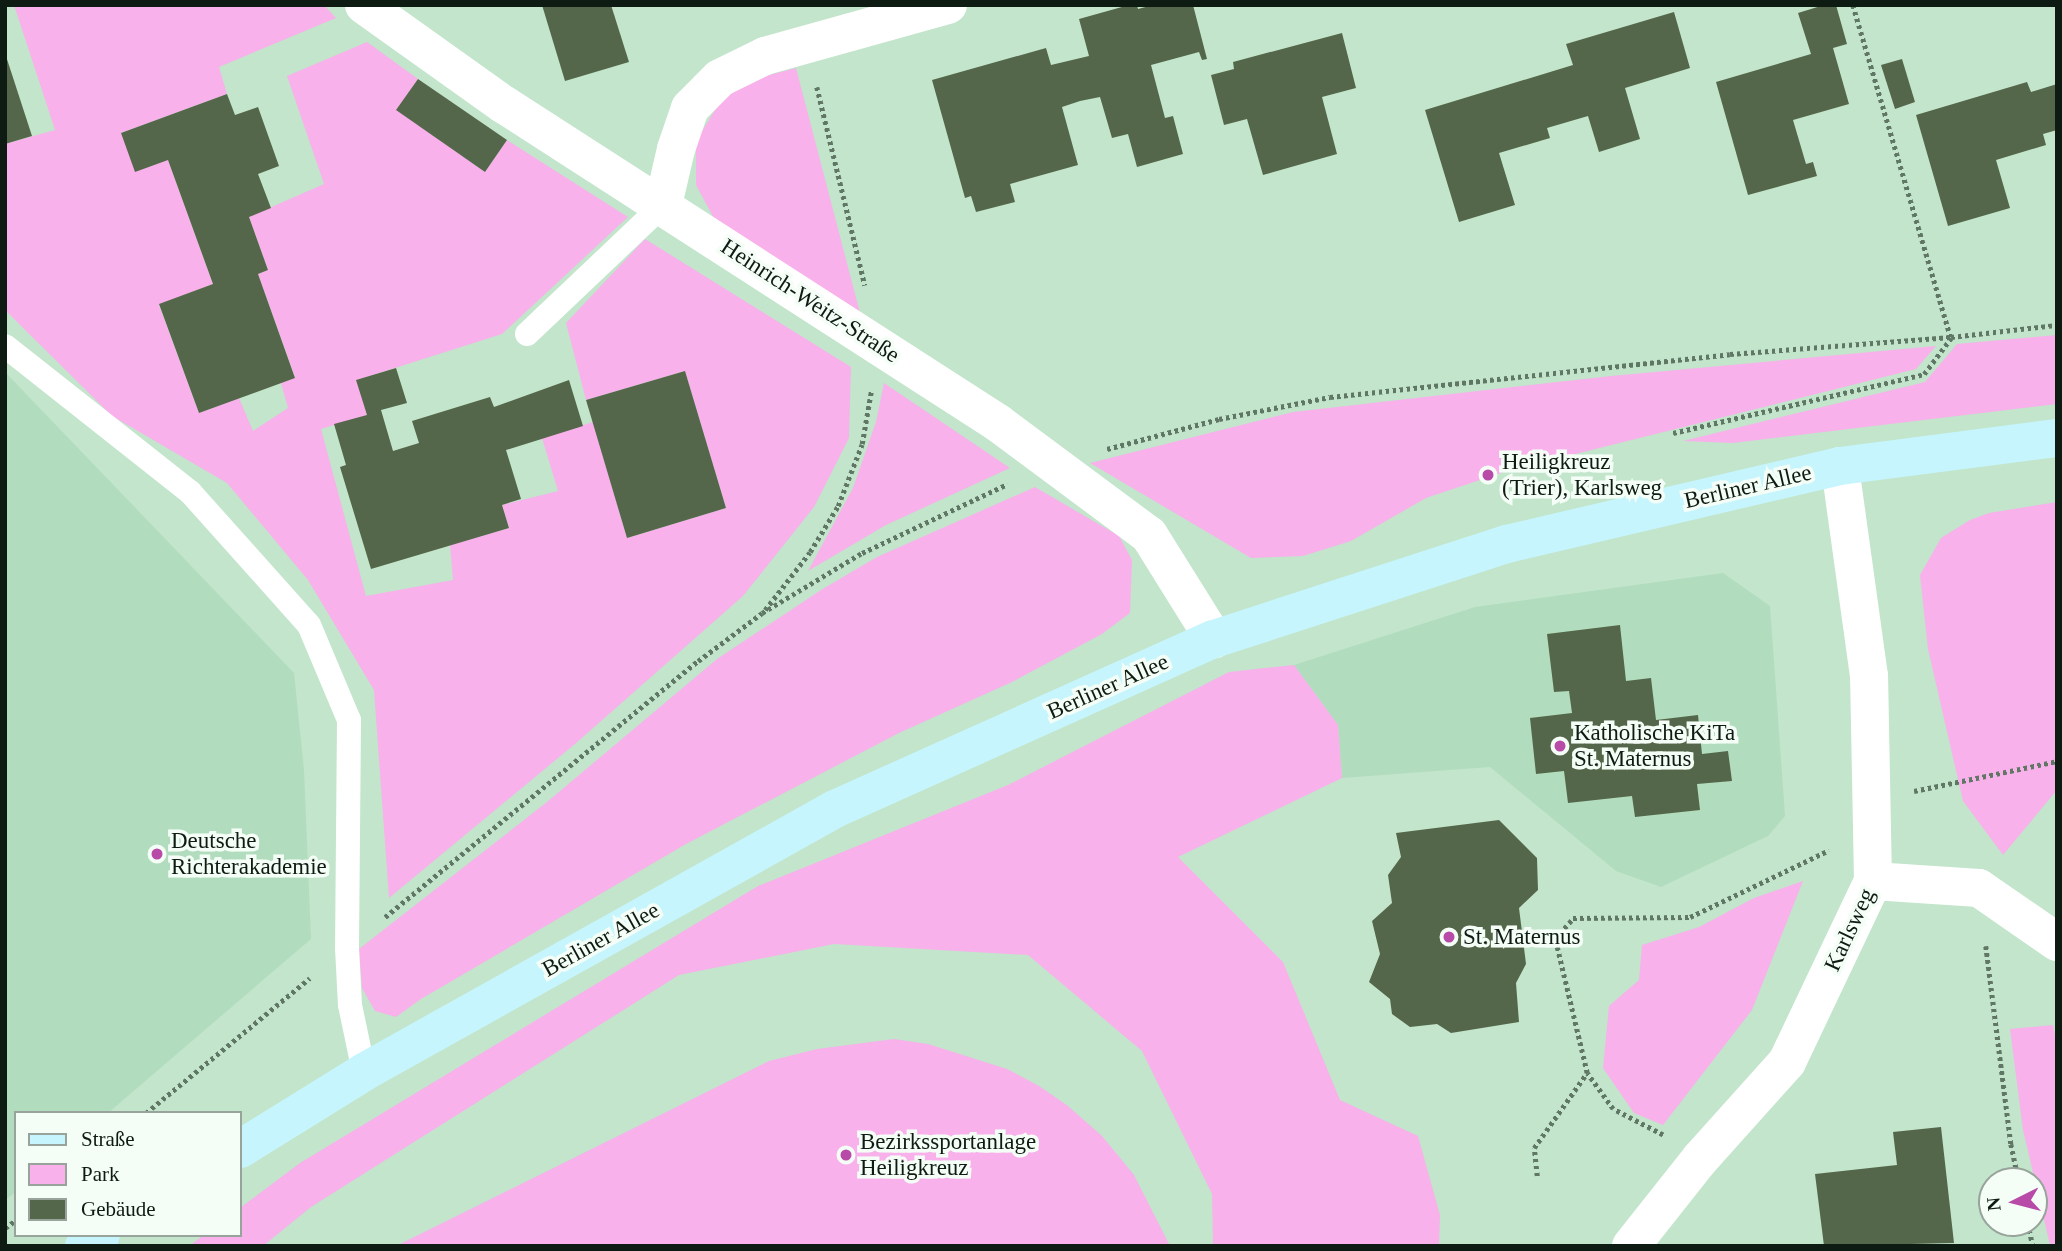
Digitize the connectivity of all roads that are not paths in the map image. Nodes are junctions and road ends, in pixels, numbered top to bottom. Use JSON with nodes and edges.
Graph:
{"nodes":[{"id":1,"x":364,"y":5,"type":"edge"},
{"id":2,"x":948,"y":5,"type":"edge"},
{"id":3,"x":663,"y":205,"type":"junction"},
{"id":4,"x":527,"y":334,"type":"dead end"},
{"id":5,"x":5,"y":346,"type":"edge"},
{"id":6,"x":2057,"y":438,"type":"edge"},
{"id":7,"x":1840,"y":466,"type":"junction"},
{"id":8,"x":1214,"y":639,"type":"junction"},
{"id":9,"x":1873,"y":881,"type":"junction"},
{"id":10,"x":2057,"y":942,"type":"edge"},
{"id":11,"x":364,"y":1072,"type":"junction"},
{"id":12,"x":242,"y":1148,"type":"edge"},
{"id":13,"x":1631,"y":1246,"type":"edge"}],
"edges":[{"from":1,"to":3,"type":"street","name":"Heinrich-Weitz-Straße"},
{"from":2,"to":3,"type":"street"},
{"from":3,"to":4,"type":"lane"},
{"from":3,"to":8,"type":"street","name":"Heinrich-Weitz-Straße"},
{"from":5,"to":11,"type":"lane"},
{"from":6,"to":7,"type":"street","name":"Berliner Allee"},
{"from":7,"to":8,"type":"street","name":"Berliner Allee"},
{"from":7,"to":9,"type":"street","name":"Karlsweg"},
{"from":8,"to":11,"type":"street","name":"Berliner Allee"},
{"from":9,"to":10,"type":"street"},
{"from":9,"to":13,"type":"street","name":"Karlsweg"},
{"from":11,"to":12,"type":"street","name":"Berliner Allee"}]}
